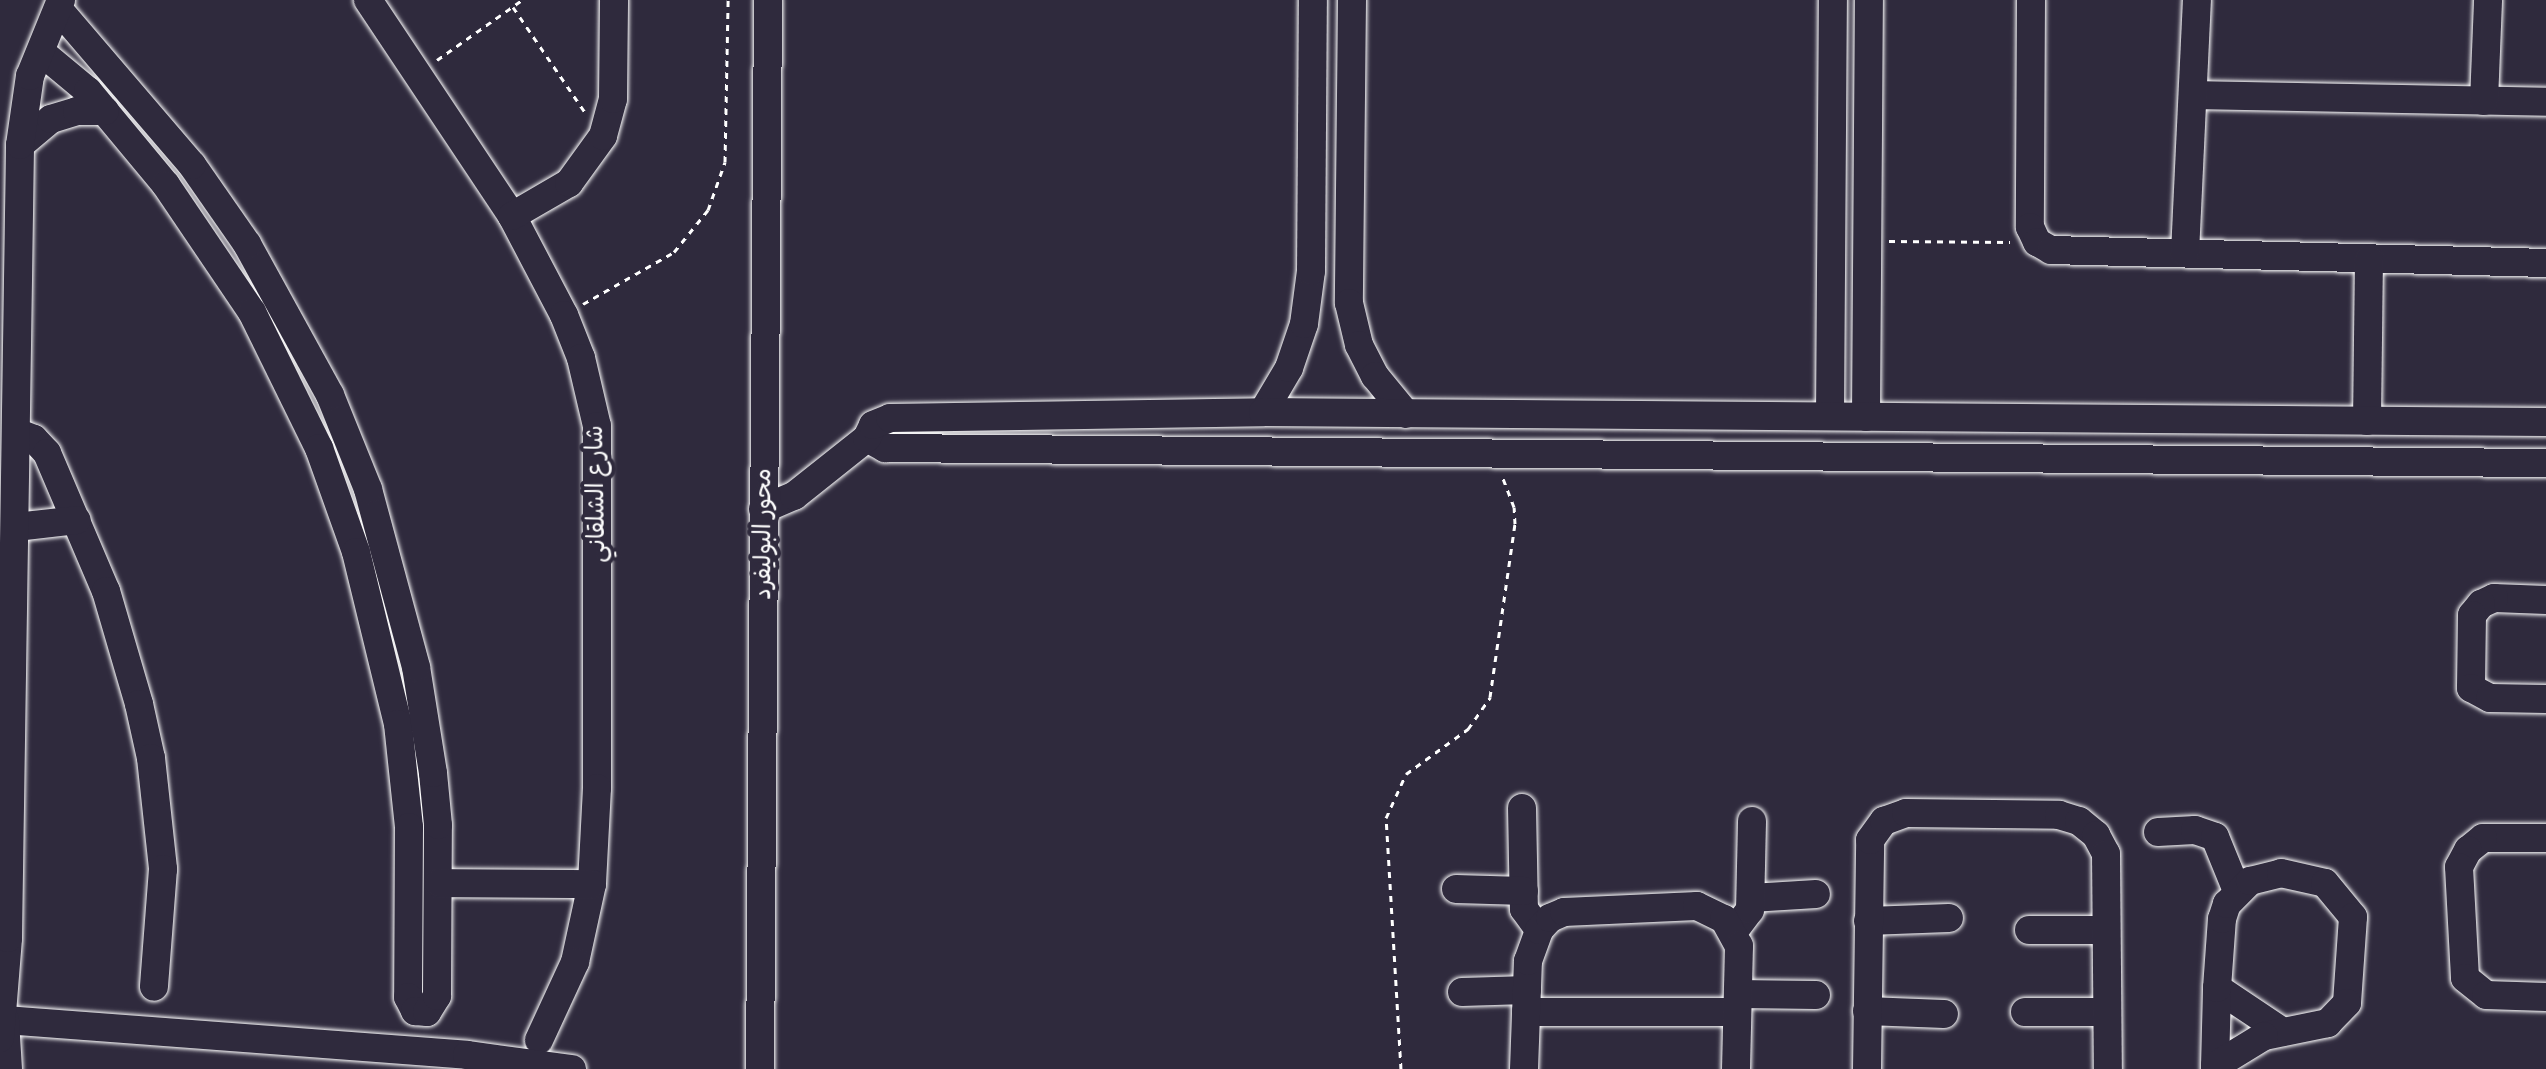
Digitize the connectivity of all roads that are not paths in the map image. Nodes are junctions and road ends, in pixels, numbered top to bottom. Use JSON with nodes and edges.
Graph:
{"nodes":[{"id":1,"x":368,"y":0,"type":"edge"},
{"id":2,"x":614,"y":0,"type":"edge"},
{"id":3,"x":768,"y":0,"type":"edge"},
{"id":4,"x":1313,"y":0,"type":"edge"},
{"id":5,"x":1352,"y":0,"type":"edge"},
{"id":6,"x":1833,"y":0,"type":"edge"},
{"id":7,"x":1869,"y":0,"type":"edge"},
{"id":8,"x":2031,"y":0,"type":"edge"},
{"id":9,"x":2197,"y":0,"type":"edge"},
{"id":10,"x":2488,"y":0,"type":"edge"},
{"id":11,"x":60,"y":5,"type":"edge"},
{"id":12,"x":41,"y":52,"type":"junction"},
{"id":13,"x":2193,"y":95,"type":"junction"},
{"id":14,"x":2484,"y":101,"type":"junction"},
{"id":15,"x":2546,"y":102,"type":"edge"},
{"id":16,"x":105,"y":111,"type":"junction"},
{"id":17,"x":20,"y":145,"type":"junction"},
{"id":18,"x":512,"y":216,"type":"junction"},
{"id":19,"x":2185,"y":253,"type":"junction"},
{"id":20,"x":2369,"y":259,"type":"junction"},
{"id":21,"x":2546,"y":263,"type":"edge"},
{"id":22,"x":1263,"y":412,"type":"junction"},
{"id":23,"x":1406,"y":414,"type":"junction"},
{"id":24,"x":1830,"y":416,"type":"junction"},
{"id":25,"x":1680,"y":417,"type":"junction"},
{"id":26,"x":1866,"y":417,"type":"junction"},
{"id":27,"x":2367,"y":421,"type":"junction"},
{"id":28,"x":2546,"y":422,"type":"edge"},
{"id":29,"x":16,"y":432,"type":"junction"},
{"id":30,"x":867,"y":438,"type":"junction"},
{"id":31,"x":1679,"y":456,"type":"junction"},
{"id":32,"x":2546,"y":463,"type":"edge"},
{"id":33,"x":763,"y":509,"type":"junction"},
{"id":34,"x":77,"y":520,"type":"junction"},
{"id":35,"x":16,"y":527,"type":"junction"},
{"id":36,"x":2546,"y":600,"type":"edge"},
{"id":37,"x":402,"y":613,"type":"junction"},
{"id":38,"x":374,"y":619,"type":"junction"},
{"id":39,"x":2546,"y":699,"type":"edge"},
{"id":40,"x":1522,"y":808,"type":"dead end"},
{"id":41,"x":1752,"y":821,"type":"dead end"},
{"id":42,"x":2158,"y":832,"type":"dead end"},
{"id":43,"x":2546,"y":838,"type":"edge"},
{"id":44,"x":439,"y":883,"type":"junction"},
{"id":45,"x":592,"y":884,"type":"junction"},
{"id":46,"x":1456,"y":889,"type":"dead end"},
{"id":47,"x":1524,"y":891,"type":"junction"},
{"id":48,"x":2237,"y":891,"type":"junction"},
{"id":49,"x":1816,"y":894,"type":"dead end"},
{"id":50,"x":1751,"y":898,"type":"junction"},
{"id":51,"x":1949,"y":918,"type":"dead end"},
{"id":52,"x":1868,"y":921,"type":"junction"},
{"id":53,"x":1539,"y":930,"type":"junction"},
{"id":54,"x":2029,"y":930,"type":"dead end"},
{"id":55,"x":2106,"y":930,"type":"junction"},
{"id":56,"x":1734,"y":931,"type":"junction"},
{"id":57,"x":154,"y":987,"type":"dead end"},
{"id":58,"x":2217,"y":988,"type":"junction"},
{"id":59,"x":1462,"y":992,"type":"dead end"},
{"id":60,"x":1816,"y":995,"type":"dead end"},
{"id":61,"x":2546,"y":997,"type":"edge"},
{"id":62,"x":1527,"y":1001,"type":"junction"},
{"id":63,"x":1738,"y":1003,"type":"junction"},
{"id":64,"x":1867,"y":1011,"type":"junction"},
{"id":65,"x":2025,"y":1012,"type":"dead end"},
{"id":66,"x":2107,"y":1012,"type":"junction"},
{"id":67,"x":1944,"y":1014,"type":"dead end"},
{"id":68,"x":3,"y":1029,"type":"edge"},
{"id":69,"x":2283,"y":1032,"type":"junction"},
{"id":70,"x":539,"y":1040,"type":"dead end"},
{"id":71,"x":2215,"y":1068,"type":"edge"},
{"id":72,"x":8,"y":1069,"type":"edge"},
{"id":73,"x":572,"y":1069,"type":"edge"},
{"id":74,"x":760,"y":1069,"type":"edge"},
{"id":75,"x":1524,"y":1069,"type":"edge"},
{"id":76,"x":1736,"y":1069,"type":"edge"},
{"id":77,"x":1867,"y":1069,"type":"edge"},
{"id":78,"x":2108,"y":1069,"type":"edge"}],
"edges":[{"from":1,"to":18,"type":"street","name":"شارع الشلقاني"},
{"from":2,"to":18,"type":"street"},
{"from":3,"to":33,"type":"street","name":"محور البوليفرد"},
{"from":4,"to":22,"type":"street"},
{"from":5,"to":23,"type":"street"},
{"from":6,"to":24,"type":"street"},
{"from":7,"to":26,"type":"street"},
{"from":8,"to":19,"type":"street"},
{"from":9,"to":13,"type":"street"},
{"from":10,"to":14,"type":"street"},
{"from":11,"to":12,"type":"street"},
{"from":11,"to":37,"type":"street"},
{"from":12,"to":16,"type":"street"},
{"from":12,"to":17,"type":"street"},
{"from":13,"to":14,"type":"street"},
{"from":13,"to":19,"type":"street"},
{"from":14,"to":15,"type":"street"},
{"from":16,"to":17,"type":"street"},
{"from":16,"to":38,"type":"street"},
{"from":17,"to":29,"type":"street"},
{"from":18,"to":45,"type":"street","name":"شارع الشلقاني"},
{"from":19,"to":20,"type":"street"},
{"from":20,"to":21,"type":"street"},
{"from":20,"to":27,"type":"street"},
{"from":22,"to":23,"type":"street"},
{"from":22,"to":30,"type":"street"},
{"from":23,"to":25,"type":"street"},
{"from":24,"to":25,"type":"street"},
{"from":24,"to":26,"type":"street"},
{"from":25,"to":31,"type":"street"},
{"from":26,"to":27,"type":"street"},
{"from":27,"to":28,"type":"street"},
{"from":29,"to":34,"type":"street"},
{"from":29,"to":35,"type":"street"},
{"from":30,"to":31,"type":"street"},
{"from":30,"to":33,"type":"street"},
{"from":31,"to":32,"type":"street"},
{"from":33,"to":74,"type":"street","name":"محور البوليفرد"},
{"from":34,"to":35,"type":"street"},
{"from":34,"to":57,"type":"street"},
{"from":35,"to":68,"type":"street"},
{"from":36,"to":39,"type":"street"},
{"from":37,"to":38,"type":"street"},
{"from":37,"to":44,"type":"street"},
{"from":38,"to":44,"type":"street"},
{"from":40,"to":47,"type":"street"},
{"from":41,"to":50,"type":"street"},
{"from":42,"to":48,"type":"street"},
{"from":43,"to":61,"type":"street"},
{"from":44,"to":45,"type":"street"},
{"from":45,"to":70,"type":"street","name":"شارع الشلقاني"},
{"from":46,"to":47,"type":"street"},
{"from":47,"to":53,"type":"street"},
{"from":48,"to":58,"type":"street"},
{"from":48,"to":69,"type":"street"},
{"from":49,"to":50,"type":"street"},
{"from":50,"to":56,"type":"street"},
{"from":51,"to":52,"type":"street"},
{"from":52,"to":55,"type":"street"},
{"from":52,"to":64,"type":"street"},
{"from":53,"to":56,"type":"street"},
{"from":53,"to":62,"type":"street"},
{"from":54,"to":55,"type":"street"},
{"from":55,"to":66,"type":"street"},
{"from":56,"to":63,"type":"street"},
{"from":58,"to":69,"type":"street"},
{"from":58,"to":71,"type":"street"},
{"from":59,"to":62,"type":"street"},
{"from":60,"to":63,"type":"street"},
{"from":62,"to":63,"type":"street"},
{"from":62,"to":75,"type":"street"},
{"from":63,"to":76,"type":"street"},
{"from":64,"to":67,"type":"street"},
{"from":64,"to":77,"type":"street"},
{"from":65,"to":66,"type":"street"},
{"from":66,"to":78,"type":"street"},
{"from":68,"to":72,"type":"street"},
{"from":68,"to":73,"type":"street"},
{"from":69,"to":71,"type":"street"}]}
